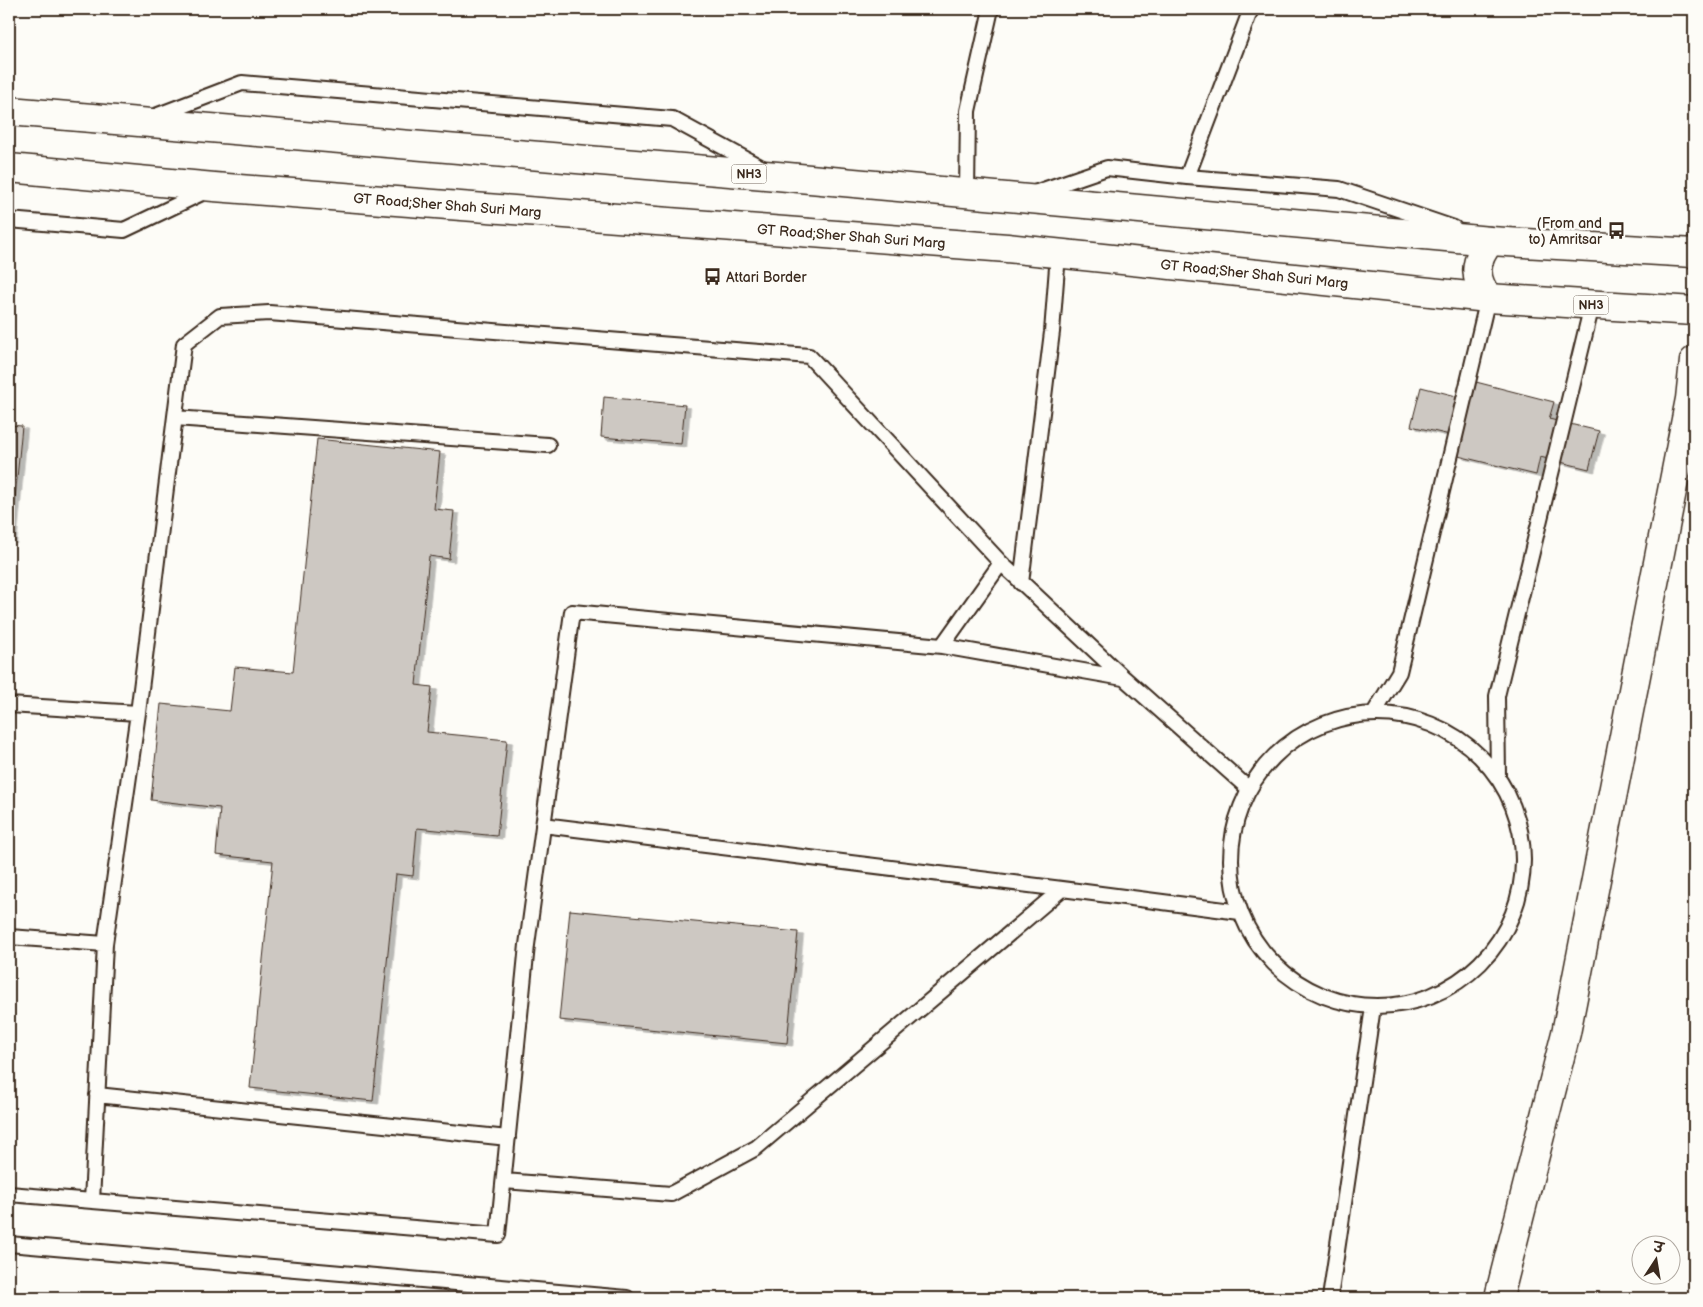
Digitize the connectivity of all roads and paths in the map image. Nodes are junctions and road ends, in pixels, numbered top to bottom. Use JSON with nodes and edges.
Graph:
{"nodes":[{"id":1,"x":990,"y":9,"type":"edge"},
{"id":2,"x":1251,"y":9,"type":"edge"},
{"id":3,"x":9,"y":111,"type":"edge"},
{"id":4,"x":141,"y":122,"type":"junction"},
{"id":5,"x":9,"y":168,"type":"edge"},
{"id":6,"x":777,"y":176,"type":"junction"},
{"id":7,"x":1187,"y":177,"type":"junction"},
{"id":8,"x":214,"y":187,"type":"junction"},
{"id":9,"x":967,"y":194,"type":"junction"},
{"id":10,"x":1017,"y":198,"type":"junction"},
{"id":11,"x":9,"y":220,"type":"edge"},
{"id":12,"x":1490,"y":240,"type":"junction"},
{"id":13,"x":1058,"y":254,"type":"junction"},
{"id":14,"x":1694,"y":254,"type":"edge"},
{"id":15,"x":1488,"y":298,"type":"junction"},
{"id":16,"x":1592,"y":304,"type":"junction"},
{"id":17,"x":1694,"y":311,"type":"edge"},
{"id":18,"x":1694,"y":361,"type":"edge"},
{"id":19,"x":175,"y":418,"type":"junction"},
{"id":20,"x":548,"y":445,"type":"dead end"},
{"id":21,"x":1001,"y":564,"type":"junction"},
{"id":22,"x":1021,"y":583,"type":"junction"},
{"id":23,"x":942,"y":646,"type":"junction"},
{"id":24,"x":1124,"y":678,"type":"junction"},
{"id":25,"x":9,"y":705,"type":"edge"},
{"id":26,"x":138,"y":712,"type":"junction"},
{"id":27,"x":1374,"y":713,"type":"junction"},
{"id":28,"x":1498,"y":776,"type":"junction"},
{"id":29,"x":1249,"y":789,"type":"junction"},
{"id":30,"x":543,"y":825,"type":"junction"},
{"id":31,"x":1062,"y":888,"type":"junction"},
{"id":32,"x":1240,"y":912,"type":"junction"},
{"id":33,"x":9,"y":937,"type":"edge"},
{"id":34,"x":105,"y":944,"type":"junction"},
{"id":35,"x":1373,"y":1007,"type":"junction"},
{"id":36,"x":97,"y":1096,"type":"junction"},
{"id":37,"x":508,"y":1138,"type":"junction"},
{"id":38,"x":504,"y":1181,"type":"junction"},
{"id":39,"x":9,"y":1194,"type":"edge"},
{"id":40,"x":92,"y":1201,"type":"junction"},
{"id":41,"x":9,"y":1244,"type":"edge"},
{"id":42,"x":627,"y":1298,"type":"edge"},
{"id":43,"x":1330,"y":1298,"type":"edge"},
{"id":44,"x":1501,"y":1298,"type":"edge"}],
"edges":[{"from":1,"to":9,"type":"lane"},
{"from":2,"to":7,"type":"lane"},
{"from":3,"to":4,"type":"main road","number":"NH3"},
{"from":4,"to":6,"type":"main road","number":"NH3"},
{"from":4,"to":6,"type":"lane"},
{"from":5,"to":8,"type":"main road","name":"GT Road;Sher Shah Suri Marg","number":"NH3"},
{"from":6,"to":9,"type":"main road","number":"NH3"},
{"from":7,"to":10,"type":"lane"},
{"from":7,"to":12,"type":"lane"},
{"from":8,"to":11,"type":"lane"},
{"from":8,"to":13,"type":"main road","name":"GT Road;Sher Shah Suri Marg","number":"NH3"},
{"from":9,"to":10,"type":"main road","number":"NH3"},
{"from":10,"to":12,"type":"main road","number":"NH3"},
{"from":12,"to":14,"type":"main road","number":"NH3"},
{"from":12,"to":15,"type":"main road"},
{"from":13,"to":15,"type":"main road","name":"GT Road;Sher Shah Suri Marg","number":"NH3"},
{"from":13,"to":22,"type":"lane"},
{"from":15,"to":16,"type":"main road","name":"GT Road;Sher Shah Suri Marg","number":"NH3"},
{"from":15,"to":27,"type":"lane"},
{"from":16,"to":17,"type":"main road","name":"GT Road;Sher Shah Suri Marg","number":"NH3"},
{"from":16,"to":28,"type":"lane"},
{"from":18,"to":44,"type":"main road"},
{"from":19,"to":20,"type":"lane"},
{"from":19,"to":21,"type":"lane"},
{"from":19,"to":26,"type":"lane"},
{"from":21,"to":22,"type":"lane"},
{"from":21,"to":23,"type":"lane"},
{"from":22,"to":24,"type":"lane"},
{"from":23,"to":24,"type":"lane"},
{"from":23,"to":30,"type":"lane"},
{"from":24,"to":29,"type":"lane"},
{"from":25,"to":26,"type":"lane"},
{"from":26,"to":34,"type":"lane"},
{"from":27,"to":28,"type":"lane"},
{"from":27,"to":29,"type":"lane"},
{"from":28,"to":35,"type":"lane"},
{"from":29,"to":32,"type":"lane"},
{"from":30,"to":31,"type":"lane"},
{"from":30,"to":37,"type":"lane"},
{"from":31,"to":32,"type":"lane"},
{"from":31,"to":38,"type":"lane"},
{"from":32,"to":35,"type":"lane"},
{"from":33,"to":34,"type":"lane"},
{"from":34,"to":36,"type":"lane"},
{"from":35,"to":43,"type":"lane"},
{"from":36,"to":37,"type":"lane"},
{"from":36,"to":40,"type":"lane"},
{"from":37,"to":38,"type":"lane"},
{"from":38,"to":40,"type":"lane"},
{"from":39,"to":40,"type":"lane"},
{"from":41,"to":42,"type":"lane"}]}
